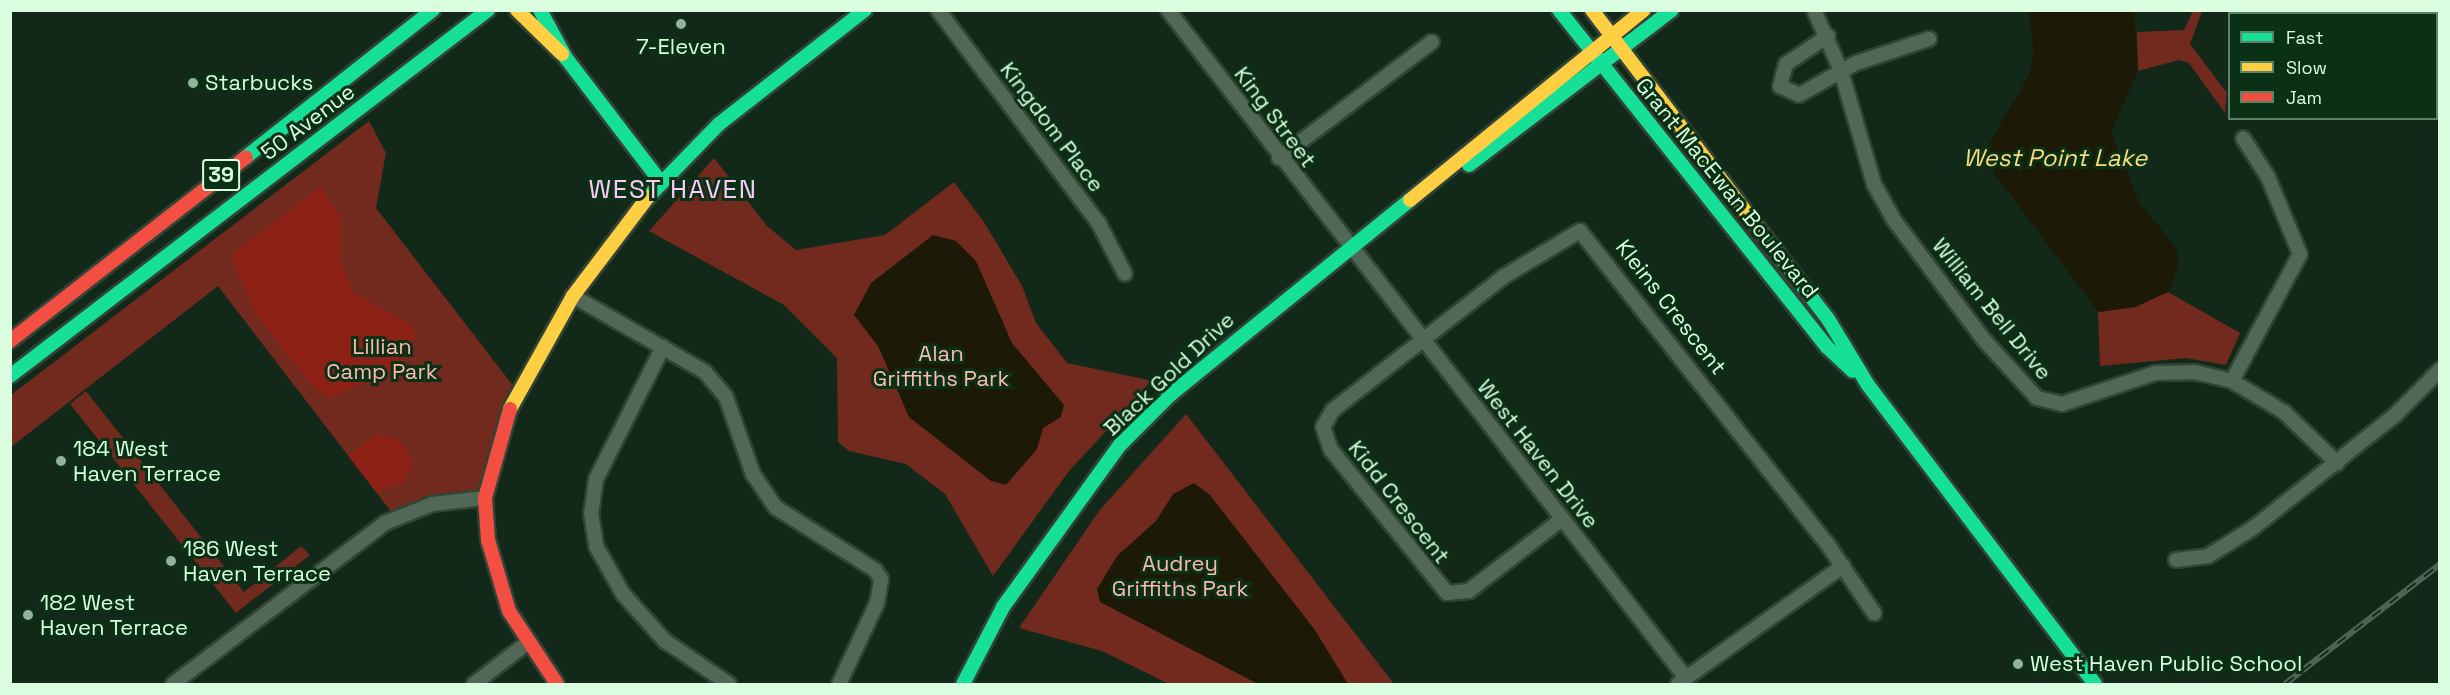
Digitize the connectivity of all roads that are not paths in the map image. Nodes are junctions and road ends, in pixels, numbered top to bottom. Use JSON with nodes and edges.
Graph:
{"nodes":[{"id":1,"x":433,"y":10,"type":"edge"},
{"id":2,"x":488,"y":10,"type":"edge"},
{"id":3,"x":517,"y":10,"type":"edge"},
{"id":4,"x":540,"y":10,"type":"edge"},
{"id":5,"x":865,"y":10,"type":"edge"},
{"id":6,"x":938,"y":10,"type":"edge"},
{"id":7,"x":1168,"y":10,"type":"edge"},
{"id":8,"x":1559,"y":10,"type":"edge"},
{"id":9,"x":1592,"y":10,"type":"edge"},
{"id":10,"x":1644,"y":10,"type":"edge"},
{"id":11,"x":1672,"y":10,"type":"edge"},
{"id":12,"x":1814,"y":10,"type":"edge"},
{"id":13,"x":1611,"y":36,"type":"junction"},
{"id":14,"x":1828,"y":36,"type":"junction"},
{"id":15,"x":1929,"y":39,"type":"dead end"},
{"id":16,"x":1432,"y":42,"type":"dead end"},
{"id":17,"x":1622,"y":49,"type":"junction"},
{"id":18,"x":1590,"y":51,"type":"junction"},
{"id":19,"x":566,"y":58,"type":"junction"},
{"id":20,"x":1601,"y":64,"type":"junction"},
{"id":21,"x":1841,"y":71,"type":"junction"},
{"id":22,"x":2243,"y":138,"type":"dead end"},
{"id":23,"x":1279,"y":158,"type":"junction"},
{"id":24,"x":1442,"y":176,"type":"junction"},
{"id":25,"x":660,"y":181,"type":"junction"},
{"id":26,"x":1349,"y":249,"type":"junction"},
{"id":27,"x":1125,"y":274,"type":"dead end"},
{"id":28,"x":573,"y":296,"type":"junction"},
{"id":29,"x":1423,"y":340,"type":"junction"},
{"id":30,"x":10,"y":341,"type":"edge"},
{"id":31,"x":663,"y":347,"type":"junction"},
{"id":32,"x":2439,"y":370,"type":"edge"},
{"id":33,"x":10,"y":376,"type":"edge"},
{"id":34,"x":2232,"y":381,"type":"junction"},
{"id":35,"x":1868,"y":385,"type":"junction"},
{"id":36,"x":2337,"y":462,"type":"junction"},
{"id":37,"x":485,"y":498,"type":"junction"},
{"id":38,"x":1562,"y":519,"type":"junction"},
{"id":39,"x":2176,"y":560,"type":"dead end"},
{"id":40,"x":1843,"y":566,"type":"junction"},
{"id":41,"x":1874,"y":613,"type":"dead end"},
{"id":42,"x":527,"y":643,"type":"junction"},
{"id":43,"x":1682,"y":681,"type":"edge"},
{"id":44,"x":173,"y":684,"type":"edge"},
{"id":45,"x":474,"y":684,"type":"edge"},
{"id":46,"x":557,"y":684,"type":"edge"},
{"id":47,"x":729,"y":684,"type":"edge"},
{"id":48,"x":839,"y":684,"type":"edge"},
{"id":49,"x":963,"y":684,"type":"edge"},
{"id":50,"x":2095,"y":684,"type":"edge"}],
"edges":[{"from":1,"to":30,"type":"main road","name":"50 Avenue","number":"39"},
{"from":2,"to":33,"type":"main road","name":"50 Avenue","number":"39"},
{"from":3,"to":19,"type":"main road"},
{"from":4,"to":19,"type":"main road"},
{"from":5,"to":25,"type":"main road"},
{"from":6,"to":27,"type":"street","name":"Kingdom Place"},
{"from":7,"to":23,"type":"street","name":"King Street"},
{"from":8,"to":18,"type":"main road","name":"Grant MacEwan Boulevard"},
{"from":9,"to":13,"type":"main road","name":"Grant MacEwan Boulevard"},
{"from":10,"to":13,"type":"main road","name":"Black Gold Drive"},
{"from":11,"to":17,"type":"main road","name":"Black Gold Drive"},
{"from":12,"to":14,"type":"street","name":"William Bell Drive"},
{"from":13,"to":17,"type":"main road","name":"Grant MacEwan Boulevard"},
{"from":13,"to":18,"type":"main road","name":"Black Gold Drive"},
{"from":14,"to":21,"type":"street","name":"William Bell Drive"},
{"from":14,"to":21,"type":"street"},
{"from":15,"to":21,"type":"street"},
{"from":16,"to":23,"type":"street"},
{"from":17,"to":20,"type":"main road","name":"Black Gold Drive"},
{"from":17,"to":35,"type":"main road","name":"Grant MacEwan Boulevard"},
{"from":18,"to":20,"type":"main road","name":"Grant MacEwan Boulevard"},
{"from":18,"to":24,"type":"main road","name":"Black Gold Drive"},
{"from":19,"to":25,"type":"main road"},
{"from":20,"to":24,"type":"main road","name":"Black Gold Drive"},
{"from":20,"to":35,"type":"main road","name":"Grant MacEwan Boulevard"},
{"from":21,"to":34,"type":"street","name":"William Bell Drive"},
{"from":22,"to":34,"type":"street"},
{"from":23,"to":26,"type":"street","name":"King Street"},
{"from":24,"to":26,"type":"main road","name":"Black Gold Drive"},
{"from":25,"to":28,"type":"main road"},
{"from":26,"to":29,"type":"street","name":"West Haven Drive"},
{"from":26,"to":49,"type":"main road","name":"Black Gold Drive"},
{"from":28,"to":31,"type":"street"},
{"from":28,"to":37,"type":"main road"},
{"from":29,"to":38,"type":"street","name":"West Haven Drive"},
{"from":29,"to":38,"type":"street","name":"Kidd Crescent"},
{"from":29,"to":40,"type":"street","name":"Kleins Crescent"},
{"from":31,"to":47,"type":"street"},
{"from":31,"to":48,"type":"street"},
{"from":32,"to":36,"type":"street"},
{"from":34,"to":36,"type":"street","name":"William Bell Drive"},
{"from":35,"to":50,"type":"main road","name":"Grant MacEwan Boulevard"},
{"from":36,"to":39,"type":"street"},
{"from":37,"to":42,"type":"main road"},
{"from":37,"to":44,"type":"street"},
{"from":38,"to":43,"type":"street","name":"West Haven Drive"},
{"from":40,"to":41,"type":"street","name":"Kleins Crescent"},
{"from":40,"to":43,"type":"street"},
{"from":42,"to":45,"type":"street"},
{"from":42,"to":46,"type":"main road"}]}
